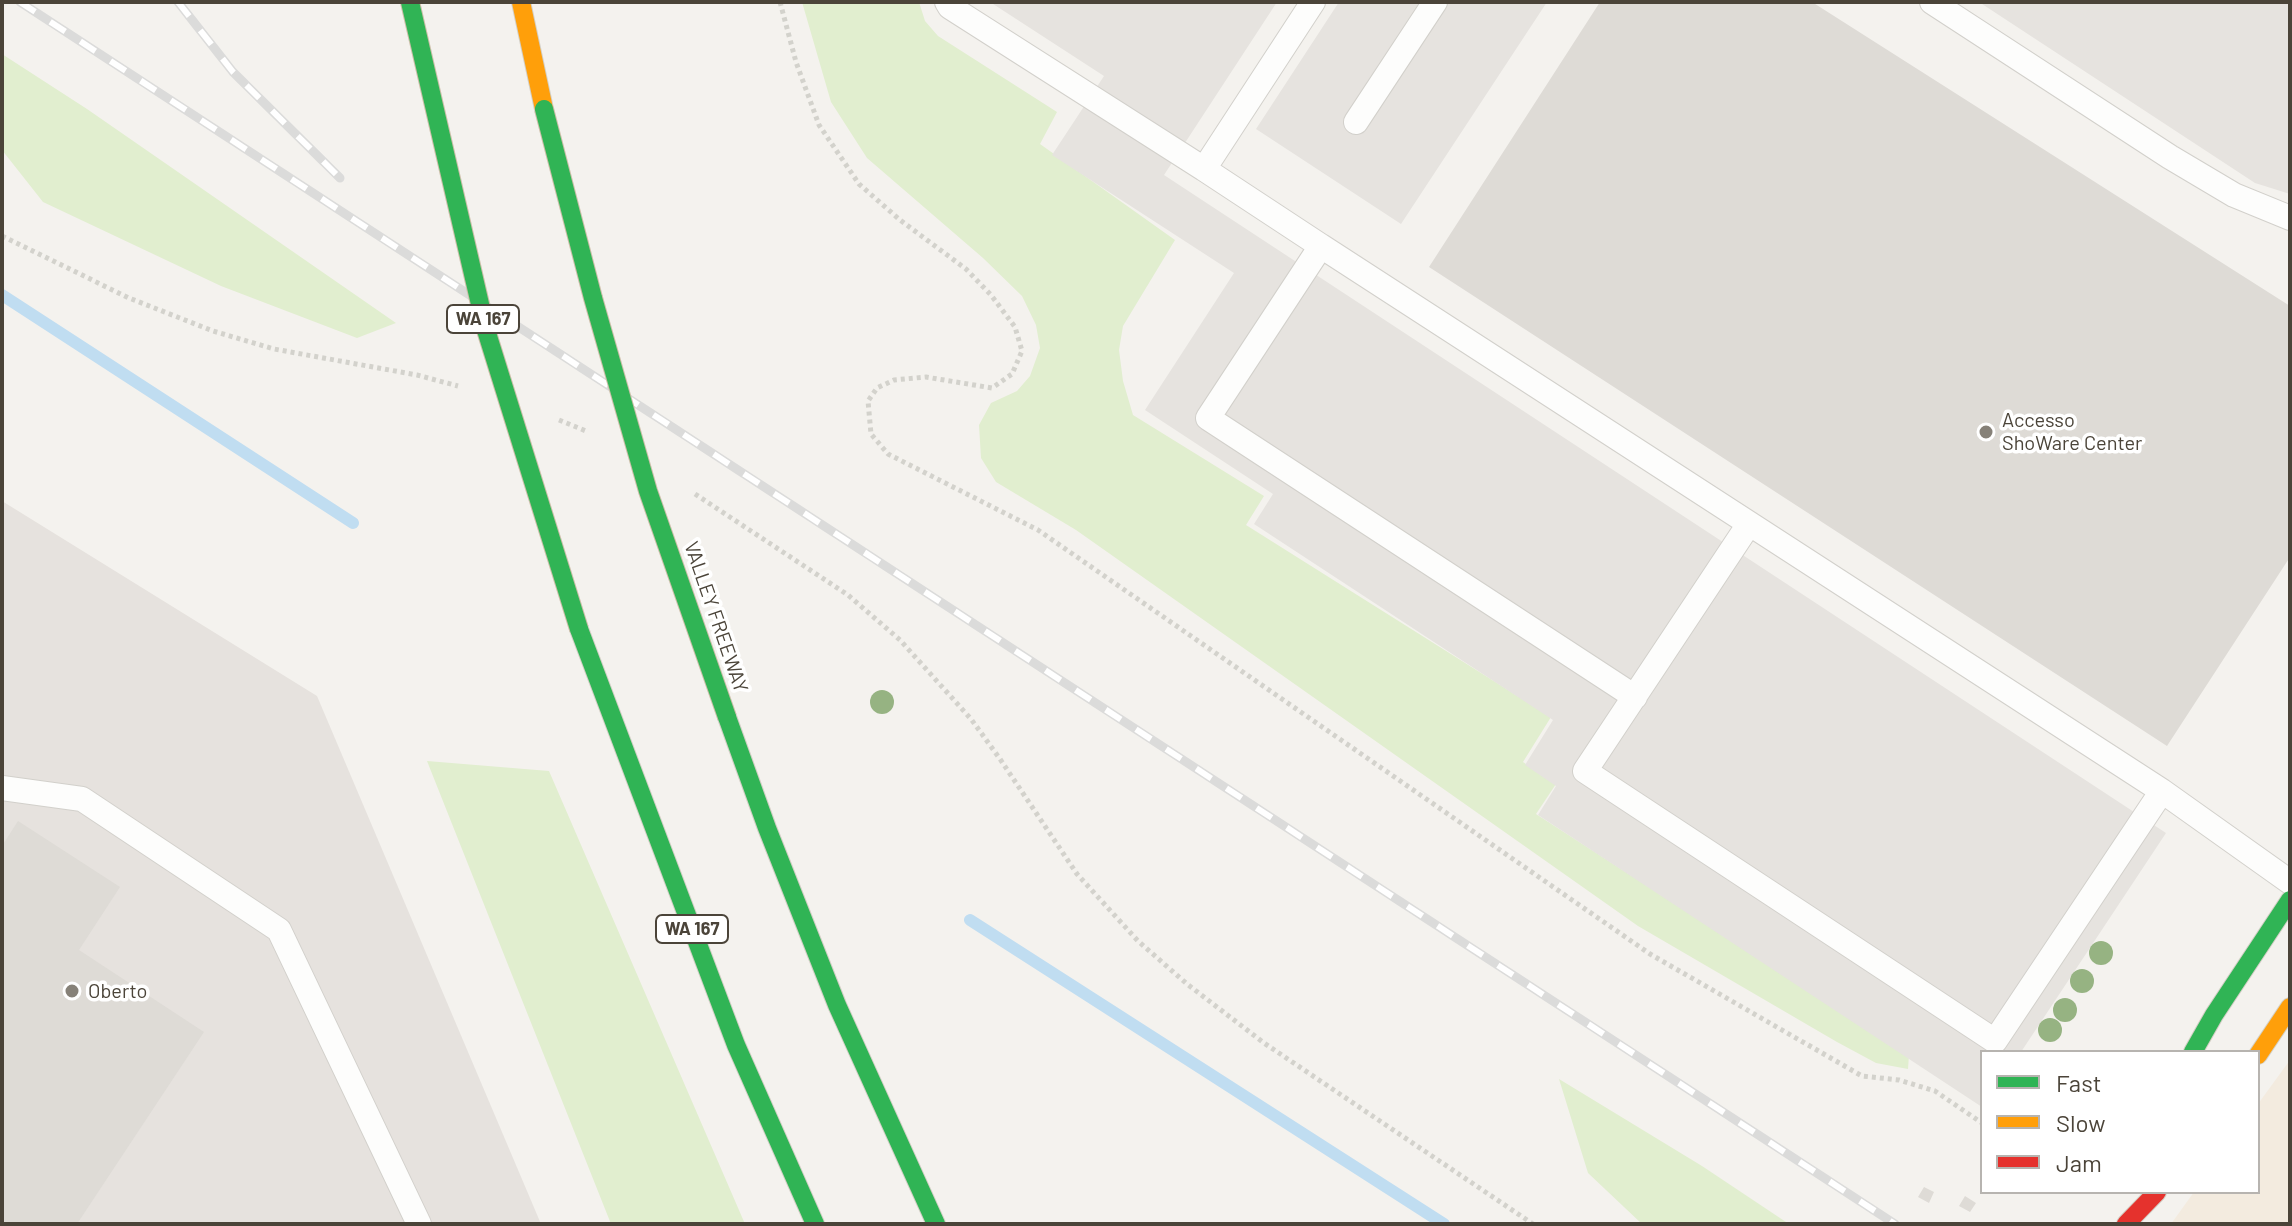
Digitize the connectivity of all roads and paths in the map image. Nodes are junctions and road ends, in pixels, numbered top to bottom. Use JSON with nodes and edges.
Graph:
{"nodes":[{"id":1,"x":410,"y":2,"type":"edge"},
{"id":2,"x":521,"y":2,"type":"edge"},
{"id":3,"x":780,"y":2,"type":"edge"},
{"id":4,"x":947,"y":2,"type":"edge"},
{"id":5,"x":1313,"y":2,"type":"edge"},
{"id":6,"x":1435,"y":2,"type":"edge"},
{"id":7,"x":1932,"y":2,"type":"edge"},
{"id":8,"x":1356,"y":122,"type":"dead end"},
{"id":9,"x":1204,"y":169,"type":"junction"},
{"id":10,"x":2290,"y":218,"type":"edge"},
{"id":11,"x":2,"y":236,"type":"edge"},
{"id":12,"x":1321,"y":246,"type":"junction"},
{"id":13,"x":51,"y":262,"type":"dead end"},
{"id":14,"x":1749,"y":524,"type":"junction"},
{"id":15,"x":1635,"y":697,"type":"junction"},
{"id":16,"x":2,"y":788,"type":"edge"},
{"id":17,"x":2162,"y":791,"type":"junction"},
{"id":18,"x":2290,"y":882,"type":"edge"},
{"id":19,"x":2290,"y":900,"type":"edge"},
{"id":20,"x":1187,"y":984,"type":"dead end"},
{"id":21,"x":2290,"y":1007,"type":"edge"},
{"id":22,"x":2194,"y":1050,"type":"edge"},
{"id":23,"x":2260,"y":1052,"type":"edge"},
{"id":24,"x":1980,"y":1122,"type":"edge"},
{"id":25,"x":2154,"y":1194,"type":"edge"},
{"id":26,"x":2116,"y":1220,"type":"edge"},
{"id":27,"x":419,"y":1224,"type":"edge"},
{"id":28,"x":815,"y":1224,"type":"edge"},
{"id":29,"x":936,"y":1224,"type":"edge"},
{"id":30,"x":1533,"y":1224,"type":"edge"}],
"edges":[{"from":1,"to":28,"type":"main road","number":"WA 167","bridge":true},
{"from":2,"to":29,"type":"main road","name":"VALLEY FREEWAY","bridge":true},
{"from":3,"to":24,"type":"path"},
{"from":4,"to":9,"type":"lane"},
{"from":5,"to":9,"type":"lane"},
{"from":6,"to":8,"type":"lane"},
{"from":7,"to":10,"type":"lane"},
{"from":9,"to":12,"type":"lane"},
{"from":11,"to":13,"type":"path"},
{"from":12,"to":14,"type":"lane"},
{"from":12,"to":15,"type":"lane"},
{"from":14,"to":15,"type":"lane"},
{"from":14,"to":17,"type":"lane"},
{"from":15,"to":17,"type":"lane"},
{"from":16,"to":27,"type":"lane"},
{"from":17,"to":18,"type":"lane"},
{"from":19,"to":22,"type":"main road"},
{"from":20,"to":30,"type":"path"},
{"from":21,"to":23,"type":"main road"},
{"from":25,"to":26,"type":"main road"}]}
